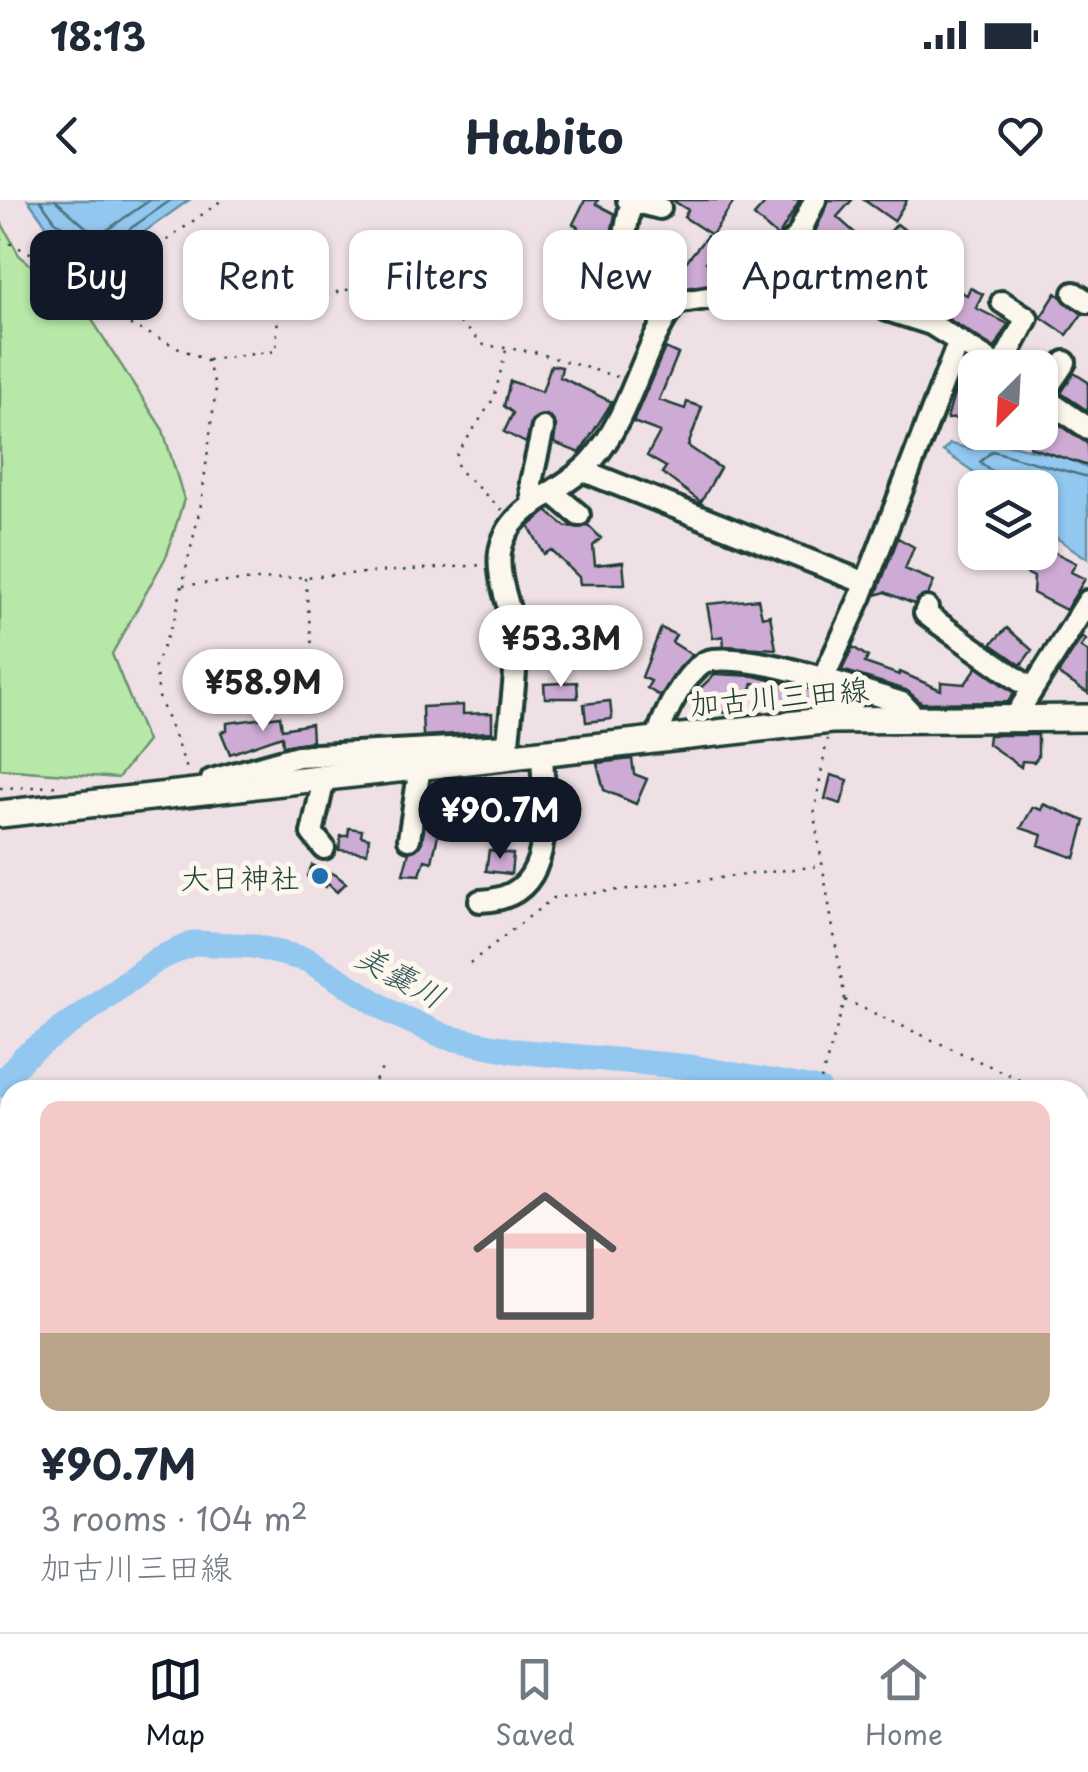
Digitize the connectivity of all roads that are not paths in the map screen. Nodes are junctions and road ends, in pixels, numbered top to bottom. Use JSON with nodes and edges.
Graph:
{"nodes":[{"id":1,"x":630,"y":201,"type":"edge"},
{"id":2,"x":807,"y":202,"type":"edge"},
{"id":3,"x":660,"y":208,"type":"dead end"},
{"id":4,"x":625,"y":230,"type":"edge"},
{"id":5,"x":800,"y":230,"type":"edge"},
{"id":6,"x":1002,"y":302,"type":"dead end"},
{"id":7,"x":667,"y":320,"type":"edge"},
{"id":8,"x":918,"y":320,"type":"edge"},
{"id":9,"x":959,"y":341,"type":"junction"},
{"id":10,"x":974,"y":350,"type":"edge"},
{"id":11,"x":1010,"y":350,"type":"edge"},
{"id":12,"x":1065,"y":362,"type":"dead end"},
{"id":13,"x":1058,"y":372,"type":"edge"},
{"id":14,"x":1058,"y":407,"type":"edge"},
{"id":15,"x":543,"y":428,"type":"dead end"},
{"id":16,"x":1088,"y":428,"type":"edge"},
{"id":17,"x":586,"y":468,"type":"junction"},
{"id":18,"x":553,"y":493,"type":"junction"},
{"id":19,"x":532,"y":506,"type":"junction"},
{"id":20,"x":580,"y":515,"type":"dead end"},
{"id":21,"x":862,"y":582,"type":"junction"},
{"id":22,"x":1088,"y":601,"type":"edge"},
{"id":23,"x":927,"y":608,"type":"dead end"},
{"id":24,"x":822,"y":679,"type":"junction"},
{"id":25,"x":1030,"y":688,"type":"junction"},
{"id":26,"x":914,"y":716,"type":"junction"},
{"id":27,"x":1015,"y":718,"type":"junction"},
{"id":28,"x":1088,"y":718,"type":"edge"},
{"id":29,"x":658,"y":739,"type":"junction"},
{"id":30,"x":507,"y":751,"type":"junction"},
{"id":31,"x":542,"y":751,"type":"junction"},
{"id":32,"x":420,"y":768,"type":"junction"},
{"id":33,"x":324,"y":779,"type":"junction"},
{"id":34,"x":204,"y":794,"type":"junction"},
{"id":35,"x":0,"y":814,"type":"edge"},
{"id":36,"x":408,"y":840,"type":"dead end"},
{"id":37,"x":324,"y":848,"type":"dead end"},
{"id":38,"x":480,"y":901,"type":"dead end"}],
"edges":[{"from":1,"to":3,"type":"street"},
{"from":1,"to":4,"type":"street"},
{"from":2,"to":5,"type":"street"},
{"from":6,"to":11,"type":"street"},
{"from":7,"to":17,"type":"street"},
{"from":8,"to":9,"type":"street"},
{"from":9,"to":10,"type":"street"},
{"from":9,"to":21,"type":"street"},
{"from":12,"to":13,"type":"street"},
{"from":14,"to":16,"type":"street"},
{"from":15,"to":19,"type":"street"},
{"from":17,"to":18,"type":"street"},
{"from":17,"to":21,"type":"street"},
{"from":18,"to":19,"type":"street"},
{"from":18,"to":20,"type":"street"},
{"from":19,"to":30,"type":"street"},
{"from":21,"to":24,"type":"street"},
{"from":22,"to":25,"type":"street"},
{"from":23,"to":25,"type":"street"},
{"from":24,"to":26,"type":"street"},
{"from":24,"to":29,"type":"street"},
{"from":25,"to":27,"type":"street"},
{"from":26,"to":27,"type":"main road","name":"加古川三田線"},
{"from":26,"to":29,"type":"main road","name":"加古川三田線"},
{"from":27,"to":28,"type":"main road","name":"加古川三田線"},
{"from":29,"to":31,"type":"main road","name":"加古川三田線"},
{"from":30,"to":31,"type":"main road","name":"加古川三田線"},
{"from":30,"to":32,"type":"main road","name":"加古川三田線"},
{"from":30,"to":34,"type":"street"},
{"from":31,"to":38,"type":"street"},
{"from":32,"to":33,"type":"main road","name":"加古川三田線"},
{"from":32,"to":36,"type":"street"},
{"from":33,"to":34,"type":"main road","name":"加古川三田線"},
{"from":33,"to":37,"type":"street"},
{"from":34,"to":35,"type":"main road","name":"加古川三田線"}]}
